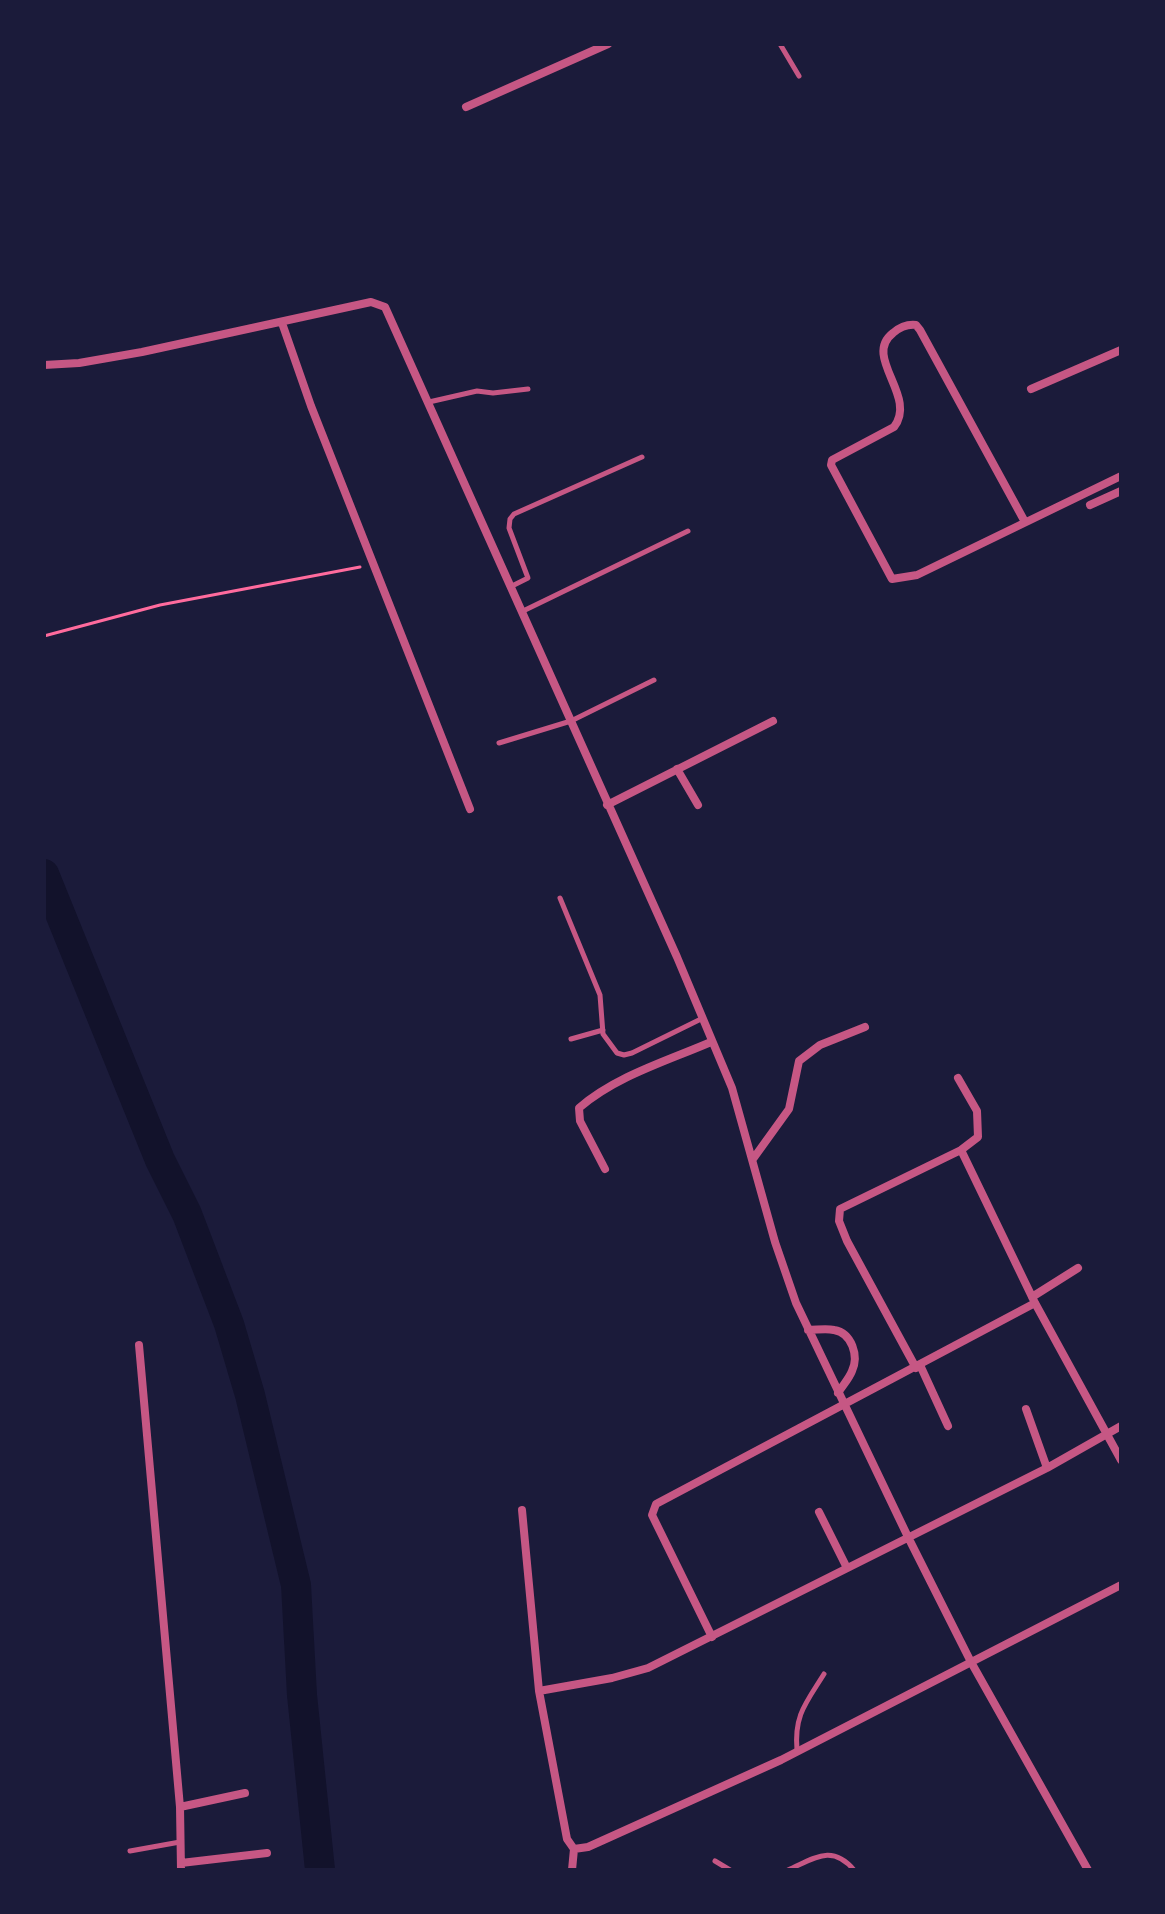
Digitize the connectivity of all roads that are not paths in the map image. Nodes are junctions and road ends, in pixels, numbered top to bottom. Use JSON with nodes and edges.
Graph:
{"nodes":[{"id":1,"x":608,"y":44,"type":"edge"},
{"id":2,"x":780,"y":44,"type":"edge"},
{"id":3,"x":799,"y":76,"type":"dead end"},
{"id":4,"x":466,"y":107,"type":"dead end"},
{"id":5,"x":282,"y":323,"type":"junction"},
{"id":6,"x":1121,"y":350,"type":"edge"},
{"id":7,"x":44,"y":365,"type":"edge"},
{"id":8,"x":528,"y":389,"type":"dead end"},
{"id":9,"x":1031,"y":389,"type":"dead end"},
{"id":10,"x":429,"y":402,"type":"junction"},
{"id":11,"x":642,"y":457,"type":"dead end"},
{"id":12,"x":1121,"y":476,"type":"edge"},
{"id":13,"x":1121,"y":491,"type":"edge"},
{"id":14,"x":1090,"y":505,"type":"dead end"},
{"id":15,"x":1025,"y":522,"type":"junction"},
{"id":16,"x":688,"y":531,"type":"dead end"},
{"id":17,"x":509,"y":587,"type":"junction"},
{"id":18,"x":520,"y":612,"type":"junction"},
{"id":19,"x":654,"y":680,"type":"dead end"},
{"id":20,"x":571,"y":721,"type":"junction"},
{"id":21,"x":773,"y":721,"type":"dead end"},
{"id":22,"x":499,"y":743,"type":"dead end"},
{"id":23,"x":677,"y":769,"type":"junction"},
{"id":24,"x":607,"y":805,"type":"junction"},
{"id":25,"x":698,"y":805,"type":"dead end"},
{"id":26,"x":470,"y":809,"type":"dead end"},
{"id":27,"x":560,"y":898,"type":"dead end"},
{"id":28,"x":701,"y":1019,"type":"junction"},
{"id":29,"x":865,"y":1027,"type":"dead end"},
{"id":30,"x":603,"y":1030,"type":"junction"},
{"id":31,"x":571,"y":1039,"type":"dead end"},
{"id":32,"x":711,"y":1042,"type":"junction"},
{"id":33,"x":958,"y":1078,"type":"dead end"},
{"id":34,"x":961,"y":1150,"type":"junction"},
{"id":35,"x":753,"y":1159,"type":"junction"},
{"id":36,"x":605,"y":1169,"type":"dead end"},
{"id":37,"x":1078,"y":1268,"type":"dead end"},
{"id":38,"x":1034,"y":1300,"type":"junction"},
{"id":39,"x":808,"y":1330,"type":"junction"},
{"id":40,"x":139,"y":1345,"type":"dead end"},
{"id":41,"x":918,"y":1366,"type":"junction"},
{"id":42,"x":838,"y":1393,"type":"junction"},
{"id":43,"x":844,"y":1405,"type":"junction"},
{"id":44,"x":1026,"y":1409,"type":"dead end"},
{"id":45,"x":948,"y":1426,"type":"dead end"},
{"id":46,"x":1121,"y":1426,"type":"edge"},
{"id":47,"x":1107,"y":1434,"type":"junction"},
{"id":48,"x":1121,"y":1460,"type":"edge"},
{"id":49,"x":1047,"y":1468,"type":"junction"},
{"id":50,"x":522,"y":1510,"type":"dead end"},
{"id":51,"x":819,"y":1512,"type":"dead end"},
{"id":52,"x":908,"y":1537,"type":"junction"},
{"id":53,"x":847,"y":1568,"type":"junction"},
{"id":54,"x":1121,"y":1585,"type":"edge"},
{"id":55,"x":712,"y":1637,"type":"junction"},
{"id":56,"x":971,"y":1662,"type":"junction"},
{"id":57,"x":824,"y":1674,"type":"dead end"},
{"id":58,"x":539,"y":1691,"type":"junction"},
{"id":59,"x":797,"y":1751,"type":"junction"},
{"id":60,"x":245,"y":1793,"type":"dead end"},
{"id":61,"x":180,"y":1807,"type":"junction"},
{"id":62,"x":180,"y":1842,"type":"junction"},
{"id":63,"x":574,"y":1849,"type":"junction"},
{"id":64,"x":130,"y":1851,"type":"dead end"},
{"id":65,"x":267,"y":1853,"type":"dead end"},
{"id":66,"x":715,"y":1861,"type":"dead end"},
{"id":67,"x":181,"y":1866,"type":"edge"},
{"id":68,"x":572,"y":1870,"type":"edge"},
{"id":69,"x":730,"y":1870,"type":"edge"},
{"id":70,"x":788,"y":1870,"type":"edge"},
{"id":71,"x":854,"y":1870,"type":"edge"},
{"id":72,"x":1088,"y":1870,"type":"edge"}],
"edges":[{"from":1,"to":4,"type":"street"},
{"from":2,"to":3,"type":"lane"},
{"from":5,"to":7,"type":"street"},
{"from":5,"to":10,"type":"street"},
{"from":5,"to":26,"type":"street"},
{"from":6,"to":9,"type":"street"},
{"from":8,"to":10,"type":"lane"},
{"from":10,"to":17,"type":"street"},
{"from":11,"to":17,"type":"lane"},
{"from":12,"to":15,"type":"street"},
{"from":13,"to":14,"type":"street"},
{"from":15,"to":15,"type":"street"},
{"from":16,"to":18,"type":"lane"},
{"from":17,"to":18,"type":"street"},
{"from":18,"to":20,"type":"street"},
{"from":19,"to":20,"type":"lane"},
{"from":20,"to":22,"type":"lane"},
{"from":20,"to":24,"type":"street"},
{"from":21,"to":23,"type":"street"},
{"from":23,"to":24,"type":"street"},
{"from":23,"to":25,"type":"street"},
{"from":24,"to":28,"type":"street"},
{"from":27,"to":30,"type":"lane"},
{"from":28,"to":30,"type":"lane"},
{"from":28,"to":32,"type":"street"},
{"from":29,"to":35,"type":"street"},
{"from":30,"to":31,"type":"lane"},
{"from":32,"to":35,"type":"street"},
{"from":32,"to":36,"type":"street"},
{"from":33,"to":34,"type":"street"},
{"from":34,"to":38,"type":"street"},
{"from":34,"to":41,"type":"street"},
{"from":35,"to":39,"type":"street"},
{"from":37,"to":38,"type":"street"},
{"from":38,"to":41,"type":"street"},
{"from":38,"to":47,"type":"street"},
{"from":39,"to":42,"type":"street"},
{"from":39,"to":42,"type":"street"},
{"from":40,"to":61,"type":"street"},
{"from":41,"to":43,"type":"street"},
{"from":41,"to":45,"type":"street"},
{"from":42,"to":43,"type":"street"},
{"from":43,"to":52,"type":"street"},
{"from":43,"to":55,"type":"street"},
{"from":44,"to":49,"type":"street"},
{"from":46,"to":47,"type":"street"},
{"from":47,"to":48,"type":"street"},
{"from":47,"to":49,"type":"street"},
{"from":49,"to":52,"type":"street"},
{"from":50,"to":58,"type":"street"},
{"from":51,"to":53,"type":"street"},
{"from":52,"to":53,"type":"street"},
{"from":52,"to":56,"type":"street"},
{"from":53,"to":55,"type":"street"},
{"from":54,"to":56,"type":"street"},
{"from":55,"to":58,"type":"street"},
{"from":56,"to":59,"type":"street"},
{"from":56,"to":72,"type":"street"},
{"from":57,"to":59,"type":"lane"},
{"from":58,"to":63,"type":"street"},
{"from":59,"to":63,"type":"street"},
{"from":60,"to":61,"type":"street"},
{"from":61,"to":62,"type":"street"},
{"from":62,"to":64,"type":"lane"},
{"from":62,"to":67,"type":"street"},
{"from":63,"to":68,"type":"street"},
{"from":65,"to":67,"type":"street"},
{"from":66,"to":69,"type":"lane"},
{"from":70,"to":71,"type":"lane"}]}
